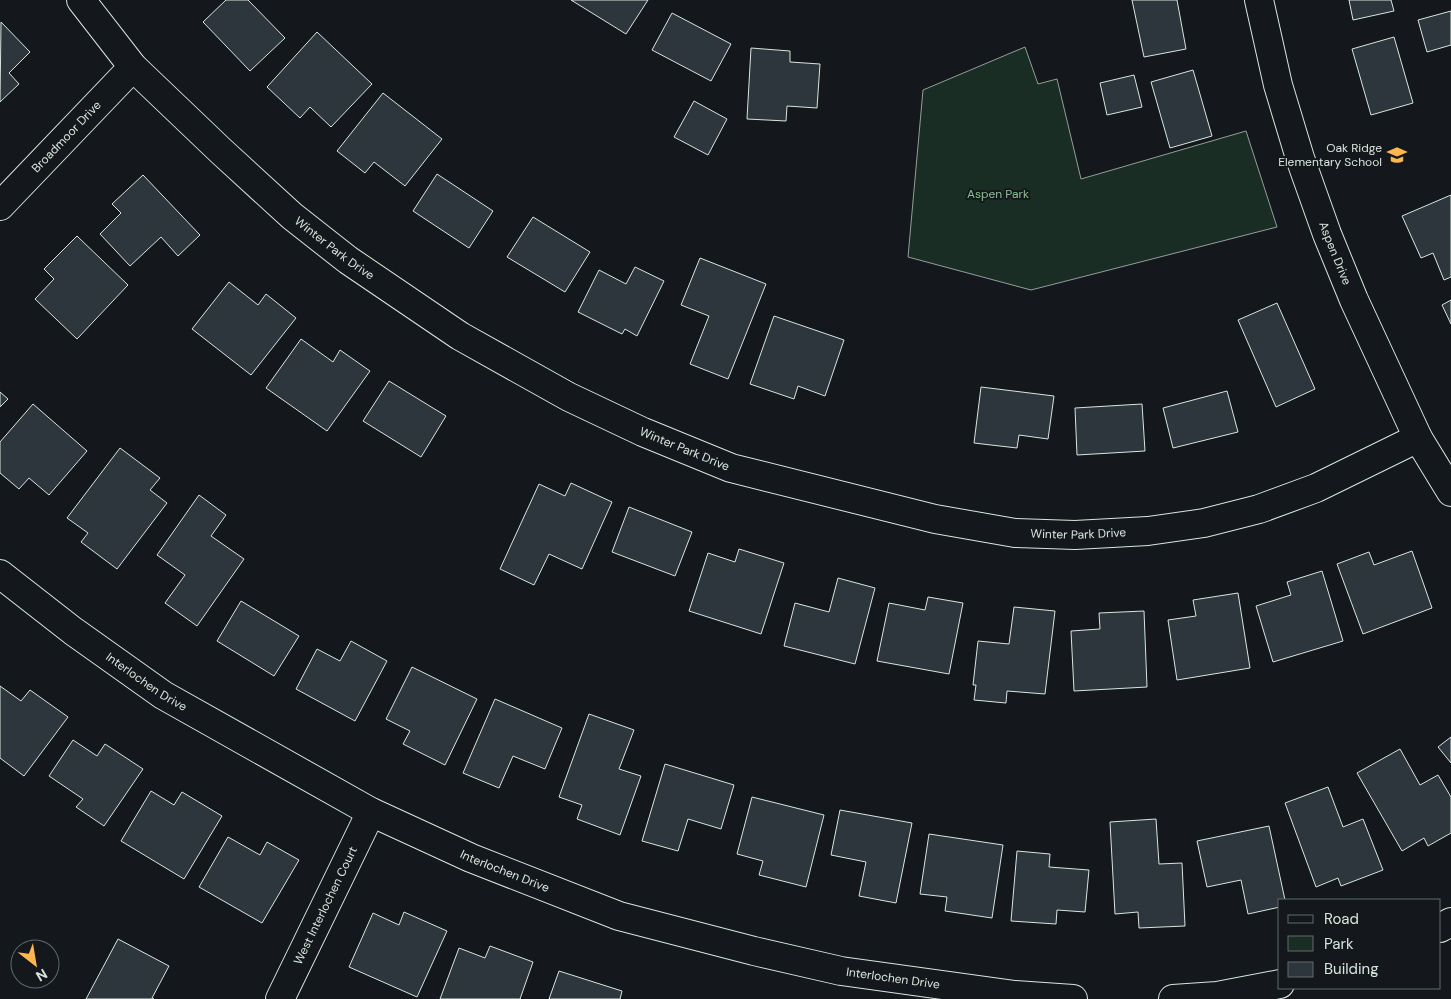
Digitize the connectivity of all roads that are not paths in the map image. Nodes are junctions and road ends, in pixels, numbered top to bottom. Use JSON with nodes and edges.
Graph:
{"nodes":[{"id":1,"x":81,"y":0,"type":"edge"},
{"id":2,"x":1259,"y":0,"type":"edge"},
{"id":3,"x":133,"y":67,"type":"junction"},
{"id":4,"x":0,"y":206,"type":"edge"},
{"id":5,"x":1418,"y":438,"type":"junction"},
{"id":6,"x":1451,"y":492,"type":"edge"},
{"id":7,"x":0,"y":574,"type":"edge"},
{"id":8,"x":371,"y":812,"type":"junction"},
{"id":9,"x":1278,"y":984,"type":"edge"},
{"id":10,"x":944,"y":992,"type":"edge"},
{"id":11,"x":280,"y":999,"type":"edge"},
{"id":12,"x":1074,"y":999,"type":"edge"},
{"id":13,"x":1173,"y":999,"type":"edge"}],
"edges":[{"from":1,"to":3,"type":"street","name":"Winter Park Drive"},
{"from":2,"to":5,"type":"street","name":"Aspen Drive"},
{"from":3,"to":4,"type":"street","name":"Broadmoor Drive"},
{"from":3,"to":5,"type":"street","name":"Winter Park Drive"},
{"from":5,"to":6,"type":"street","name":"Aspen Drive"},
{"from":7,"to":8,"type":"street","name":"Interlochen Drive"},
{"from":8,"to":10,"type":"street","name":"Interlochen Drive"},
{"from":8,"to":11,"type":"street","name":"West Interlochen Court"},
{"from":9,"to":13,"type":"street"},
{"from":10,"to":12,"type":"street","name":"Interlochen Drive"}]}
